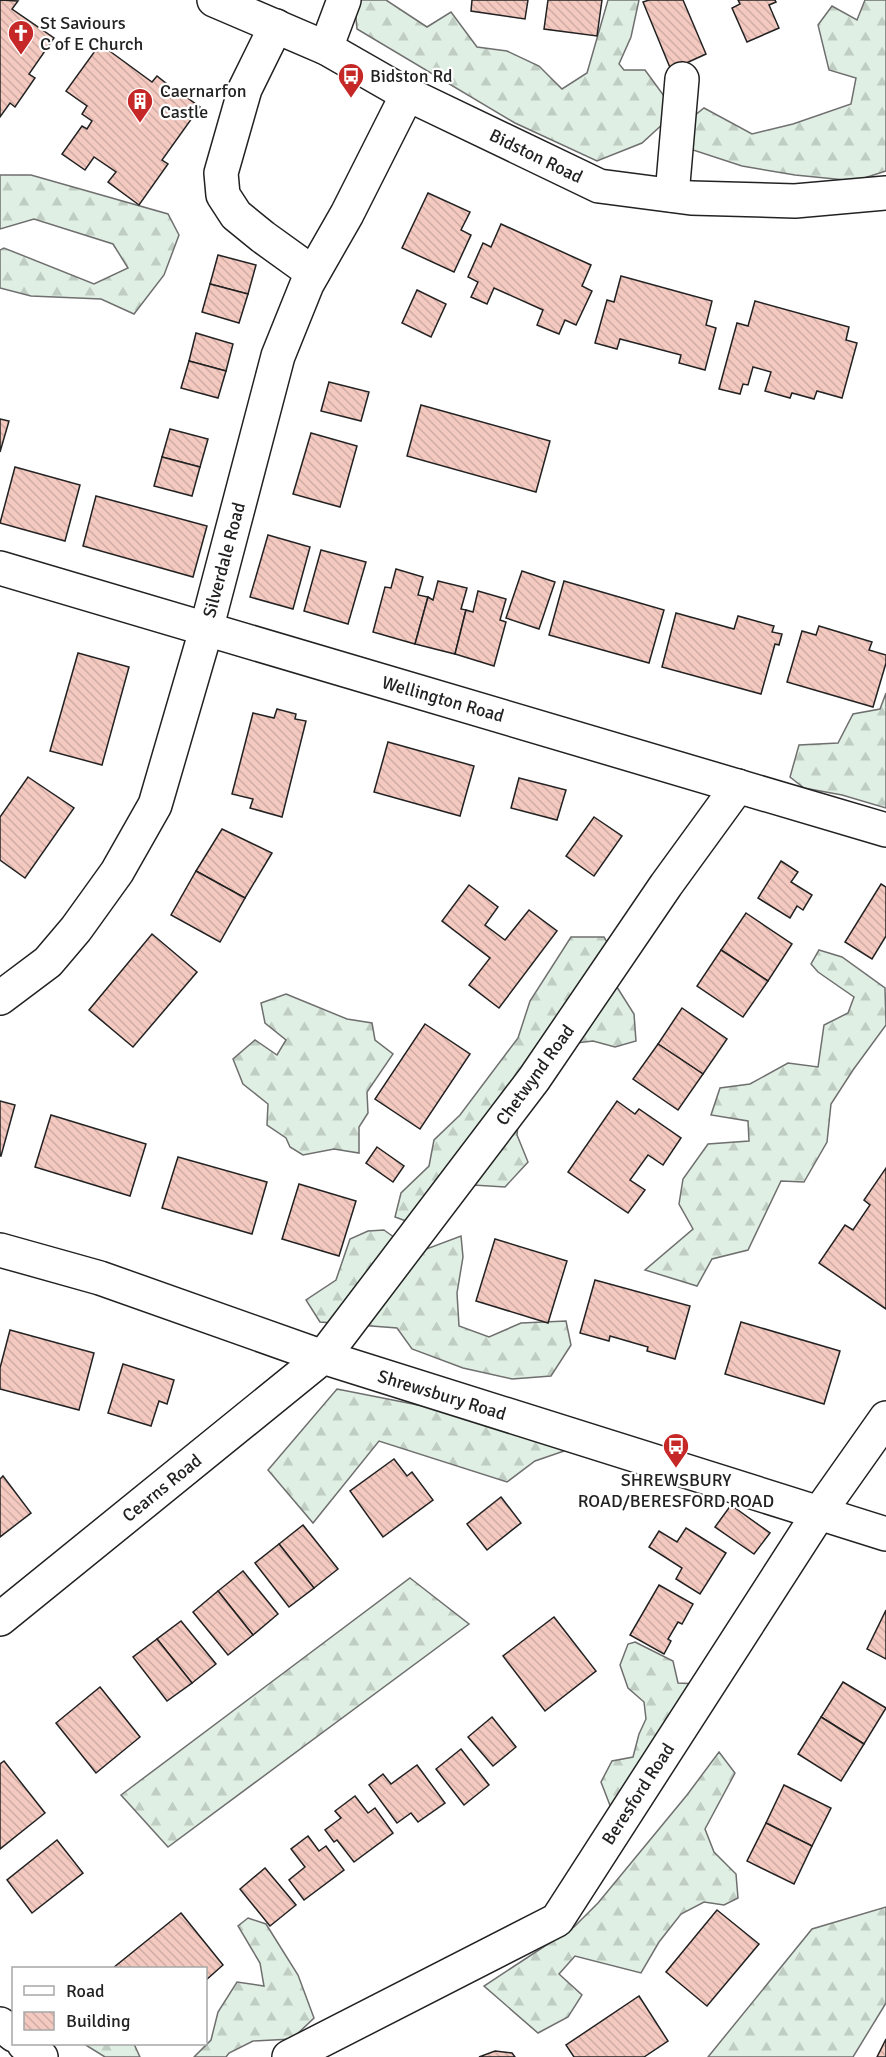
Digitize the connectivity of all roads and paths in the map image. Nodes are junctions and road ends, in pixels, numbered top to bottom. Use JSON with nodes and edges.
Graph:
{"nodes":[{"id":1,"x":214,"y":0,"type":"edge"},
{"id":2,"x":344,"y":0,"type":"edge"},
{"id":3,"x":276,"y":26,"type":"junction"},
{"id":4,"x":326,"y":48,"type":"junction"},
{"id":5,"x":682,"y":79,"type":"dead end"},
{"id":6,"x":408,"y":93,"type":"junction"},
{"id":7,"x":886,"y":193,"type":"edge"},
{"id":8,"x":672,"y":195,"type":"junction"},
{"id":9,"x":313,"y":273,"type":"junction"},
{"id":10,"x":0,"y":568,"type":"edge"},
{"id":11,"x":206,"y":630,"type":"junction"},
{"id":12,"x":738,"y":786,"type":"junction"},
{"id":13,"x":886,"y":830,"type":"edge"},
{"id":14,"x":0,"y":998,"type":"edge"},
{"id":15,"x":0,"y":1250,"type":"edge"},
{"id":16,"x":323,"y":1357,"type":"junction"},
{"id":17,"x":886,"y":1418,"type":"edge"},
{"id":18,"x":819,"y":1513,"type":"junction"},
{"id":19,"x":886,"y":1534,"type":"edge"},
{"id":20,"x":0,"y":1619,"type":"edge"},
{"id":21,"x":0,"y":2024,"type":"edge"},
{"id":22,"x":12,"y":2033,"type":"edge"},
{"id":23,"x":26,"y":2045,"type":"edge"},
{"id":24,"x":41,"y":2057,"type":"edge"},
{"id":25,"x":289,"y":2057,"type":"edge"}],
"edges":[{"from":1,"to":3,"type":"street","name":"Bidston Road"},
{"from":2,"to":4,"type":"street"},
{"from":3,"to":4,"type":"street","name":"Bidston Road"},
{"from":3,"to":9,"type":"street"},
{"from":4,"to":6,"type":"street","name":"Bidston Road"},
{"from":5,"to":8,"type":"street"},
{"from":6,"to":8,"type":"street","name":"Bidston Road"},
{"from":6,"to":9,"type":"street","name":"Silverdale Road"},
{"from":7,"to":8,"type":"street","name":"Bidston Road"},
{"from":9,"to":11,"type":"street","name":"Silverdale Road"},
{"from":10,"to":11,"type":"street","name":"Wellington Road"},
{"from":11,"to":12,"type":"street","name":"Wellington Road"},
{"from":11,"to":14,"type":"street","name":"Silverdale Road"},
{"from":12,"to":13,"type":"street","name":"Wellington Road"},
{"from":12,"to":16,"type":"street","name":"Chetwynd Road"},
{"from":15,"to":16,"type":"street","name":"Shrewsbury Road"},
{"from":16,"to":18,"type":"street","name":"Shrewsbury Road"},
{"from":16,"to":20,"type":"street","name":"Cearns Road"},
{"from":17,"to":18,"type":"street","name":"Beresford Road"},
{"from":18,"to":19,"type":"street","name":"Shrewsbury Road"},
{"from":18,"to":25,"type":"street","name":"Beresford Road"},
{"from":21,"to":22,"type":"street"},
{"from":23,"to":24,"type":"street"}]}
